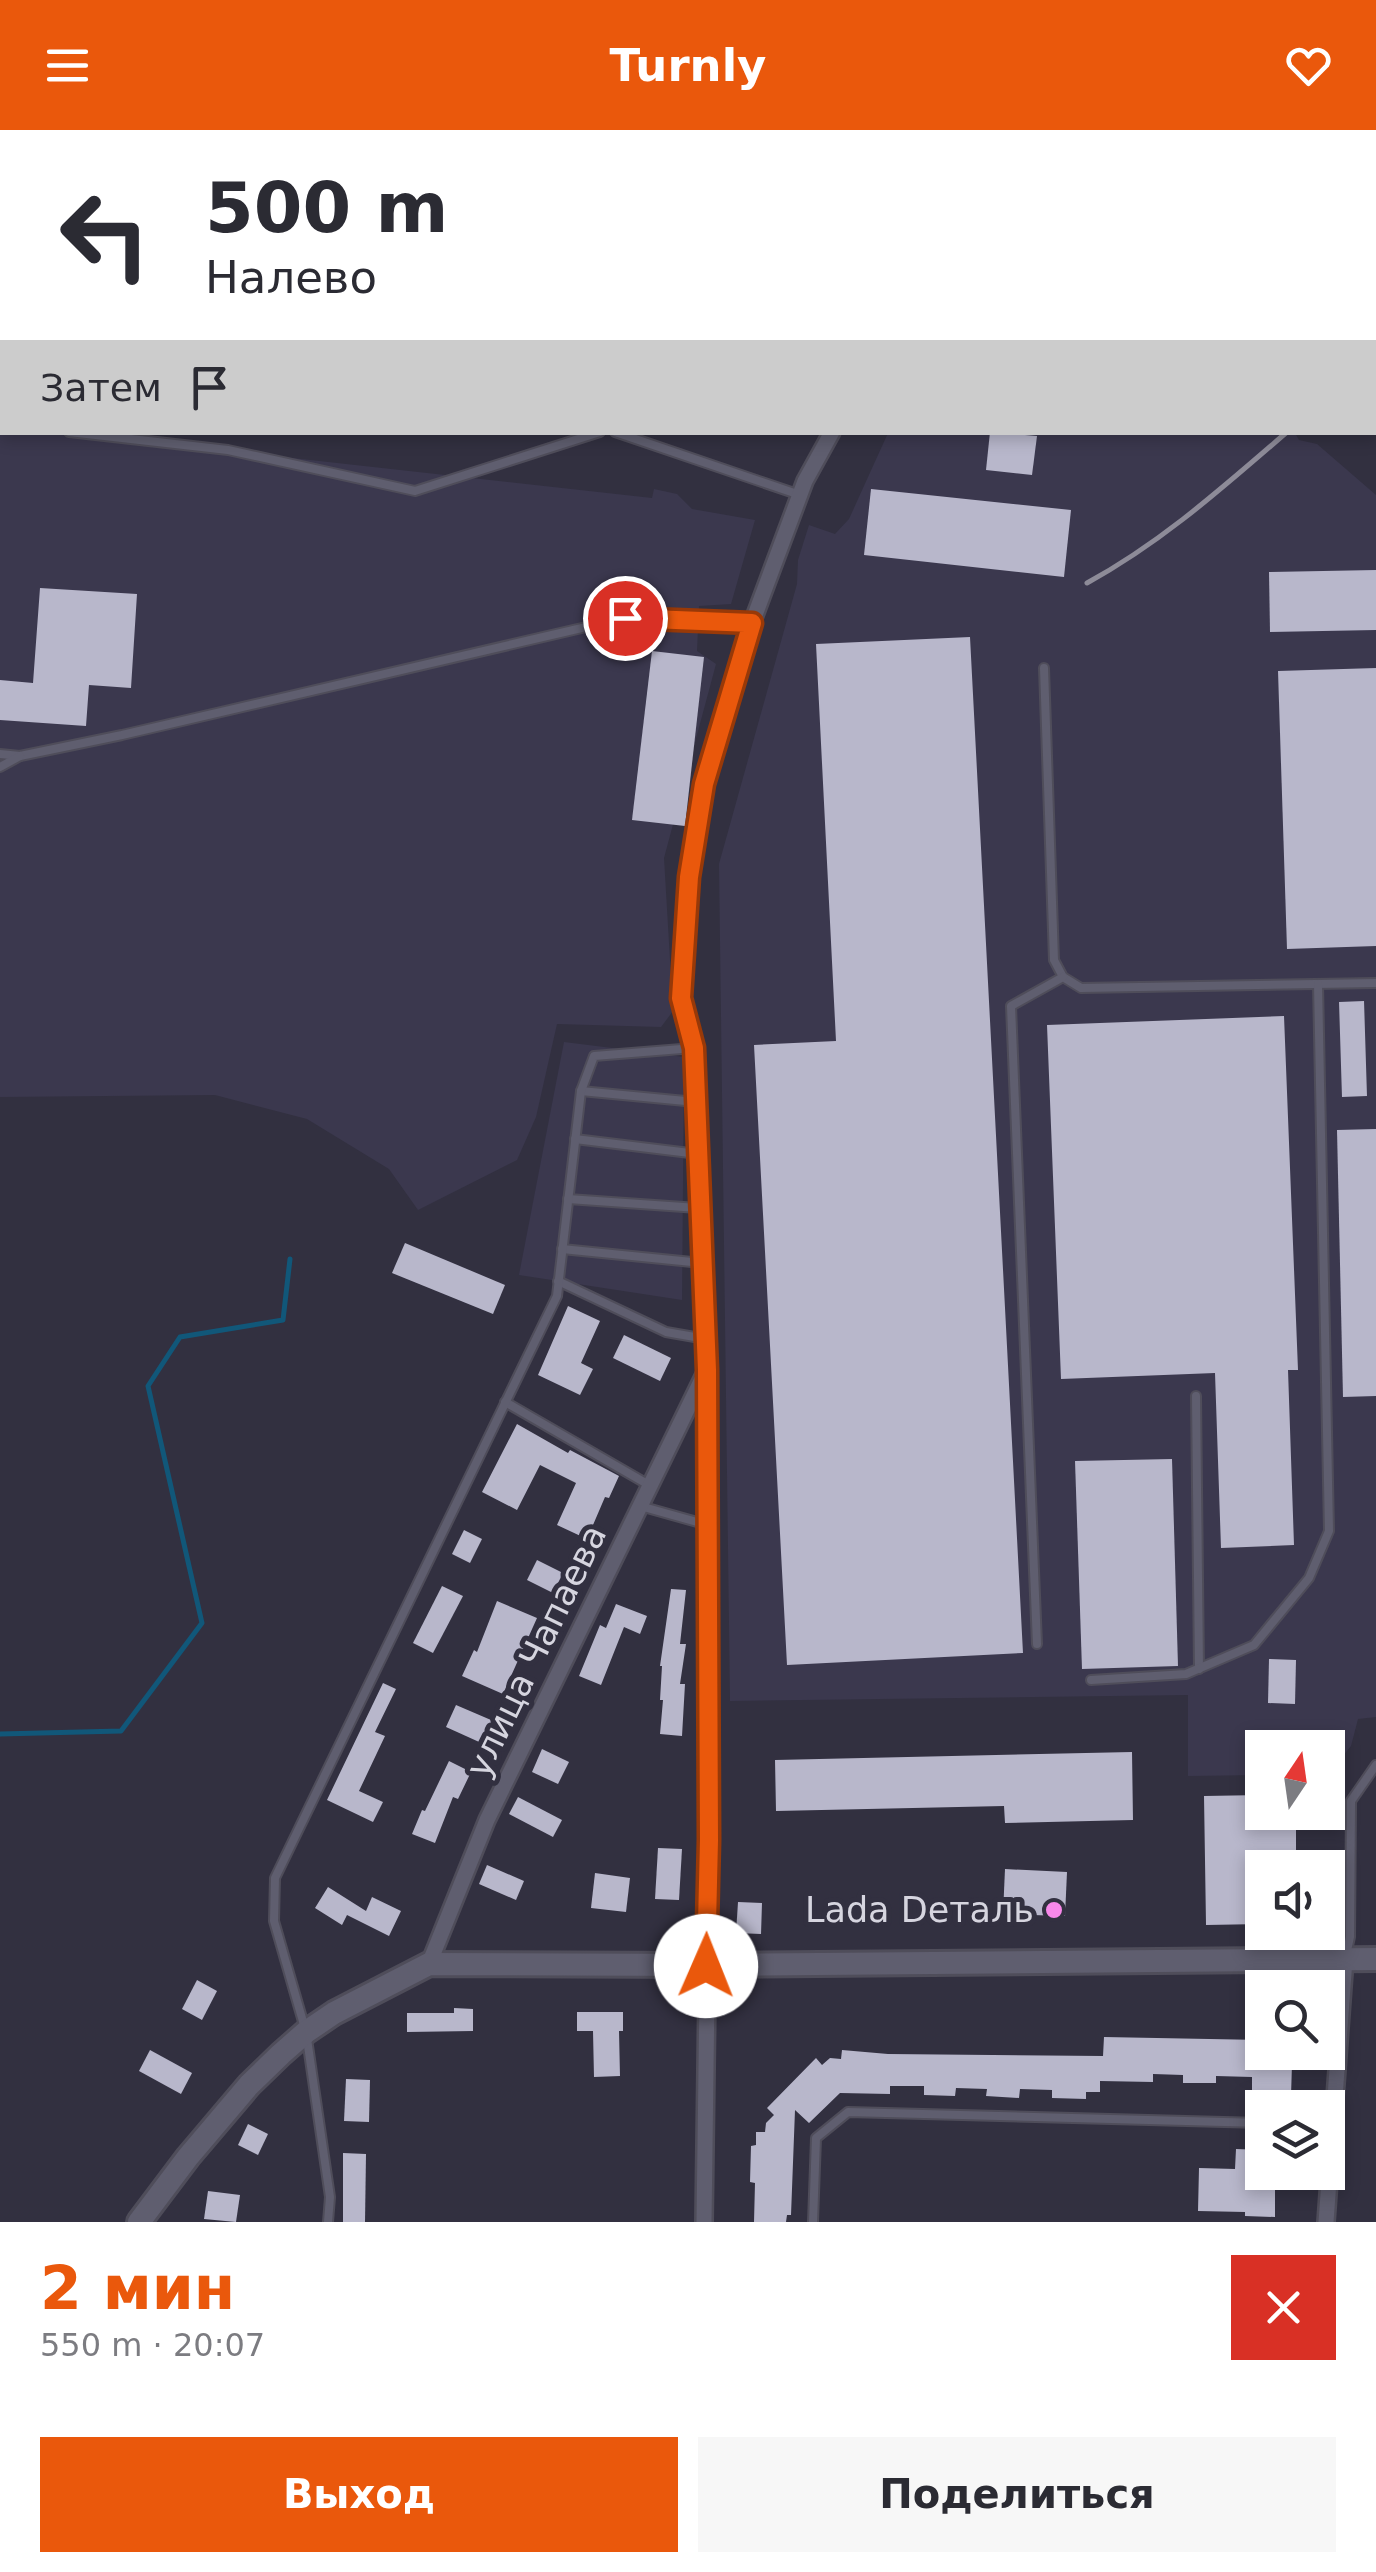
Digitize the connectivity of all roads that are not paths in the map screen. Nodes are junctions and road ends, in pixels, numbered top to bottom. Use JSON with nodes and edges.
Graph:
{"nodes":[{"id":1,"x":95,"y":435,"type":"edge"},
{"id":2,"x":591,"y":435,"type":"edge"},
{"id":3,"x":624,"y":435,"type":"edge"},
{"id":4,"x":830,"y":435,"type":"edge"},
{"id":5,"x":800,"y":495,"type":"junction"},
{"id":6,"x":752,"y":623,"type":"junction"},
{"id":7,"x":1044,"y":668,"type":"dead end"},
{"id":8,"x":0,"y":754,"type":"edge"},
{"id":9,"x":20,"y":756,"type":"junction"},
{"id":10,"x":0,"y":767,"type":"edge"},
{"id":11,"x":1063,"y":977,"type":"junction"},
{"id":12,"x":1376,"y":983,"type":"edge"},
{"id":13,"x":1318,"y":984,"type":"junction"},
{"id":14,"x":694,"y":1048,"type":"junction"},
{"id":15,"x":581,"y":1091,"type":"junction"},
{"id":16,"x":696,"y":1102,"type":"junction"},
{"id":17,"x":576,"y":1139,"type":"junction"},
{"id":18,"x":698,"y":1154,"type":"junction"},
{"id":19,"x":568,"y":1199,"type":"junction"},
{"id":20,"x":700,"y":1208,"type":"junction"},
{"id":21,"x":562,"y":1249,"type":"junction"},
{"id":22,"x":702,"y":1263,"type":"junction"},
{"id":23,"x":558,"y":1282,"type":"junction"},
{"id":24,"x":706,"y":1339,"type":"junction"},
{"id":25,"x":707,"y":1370,"type":"junction"},
{"id":26,"x":1196,"y":1396,"type":"dead end"},
{"id":27,"x":505,"y":1402,"type":"junction"},
{"id":28,"x":650,"y":1486,"type":"junction"},
{"id":29,"x":640,"y":1506,"type":"junction"},
{"id":30,"x":708,"y":1524,"type":"junction"},
{"id":31,"x":1036,"y":1644,"type":"dead end"},
{"id":32,"x":1199,"y":1669,"type":"junction"},
{"id":33,"x":1091,"y":1680,"type":"dead end"},
{"id":34,"x":1376,"y":1764,"type":"edge"},
{"id":35,"x":1376,"y":1958,"type":"edge"},
{"id":36,"x":1346,"y":1959,"type":"junction"},
{"id":37,"x":429,"y":1964,"type":"junction"},
{"id":38,"x":706,"y":1966,"type":"junction"},
{"id":39,"x":306,"y":2032,"type":"junction"},
{"id":40,"x":1334,"y":2090,"type":"edge"},
{"id":41,"x":1245,"y":2123,"type":"edge"},
{"id":42,"x":1328,"y":2190,"type":"edge"},
{"id":43,"x":140,"y":2222,"type":"edge"},
{"id":44,"x":328,"y":2222,"type":"edge"},
{"id":45,"x":704,"y":2222,"type":"edge"},
{"id":46,"x":814,"y":2222,"type":"edge"},
{"id":47,"x":1326,"y":2222,"type":"edge"}],
"edges":[{"from":1,"to":2,"type":"lane"},
{"from":3,"to":5,"type":"lane"},
{"from":4,"to":5,"type":"street"},
{"from":5,"to":6,"type":"street"},
{"from":6,"to":9,"type":"lane"},
{"from":6,"to":14,"type":"street"},
{"from":7,"to":11,"type":"lane"},
{"from":8,"to":9,"type":"lane"},
{"from":9,"to":10,"type":"lane"},
{"from":11,"to":13,"type":"lane"},
{"from":11,"to":31,"type":"lane"},
{"from":12,"to":13,"type":"lane"},
{"from":13,"to":32,"type":"lane"},
{"from":14,"to":15,"type":"lane"},
{"from":14,"to":16,"type":"street"},
{"from":15,"to":16,"type":"lane"},
{"from":15,"to":17,"type":"lane"},
{"from":16,"to":18,"type":"street"},
{"from":17,"to":18,"type":"lane"},
{"from":17,"to":19,"type":"lane"},
{"from":18,"to":20,"type":"street"},
{"from":19,"to":20,"type":"lane"},
{"from":19,"to":21,"type":"lane"},
{"from":20,"to":22,"type":"street"},
{"from":21,"to":22,"type":"lane"},
{"from":21,"to":23,"type":"lane"},
{"from":22,"to":24,"type":"street"},
{"from":23,"to":24,"type":"lane"},
{"from":23,"to":27,"type":"lane"},
{"from":24,"to":25,"type":"street"},
{"from":25,"to":28,"type":"street","name":"улица Чапаева"},
{"from":25,"to":30,"type":"street"},
{"from":26,"to":32,"type":"lane"},
{"from":27,"to":28,"type":"lane"},
{"from":27,"to":39,"type":"lane"},
{"from":28,"to":29,"type":"street","name":"улица Чапаева"},
{"from":29,"to":30,"type":"lane"},
{"from":29,"to":37,"type":"street","name":"улица Чапаева"},
{"from":30,"to":38,"type":"street"},
{"from":32,"to":33,"type":"lane"},
{"from":34,"to":36,"type":"lane"},
{"from":35,"to":36,"type":"main road"},
{"from":36,"to":38,"type":"main road"},
{"from":36,"to":40,"type":"street"},
{"from":37,"to":38,"type":"main road"},
{"from":37,"to":39,"type":"main road"},
{"from":38,"to":45,"type":"street"},
{"from":39,"to":43,"type":"main road"},
{"from":39,"to":44,"type":"lane"},
{"from":41,"to":46,"type":"lane"},
{"from":42,"to":47,"type":"street"}]}
